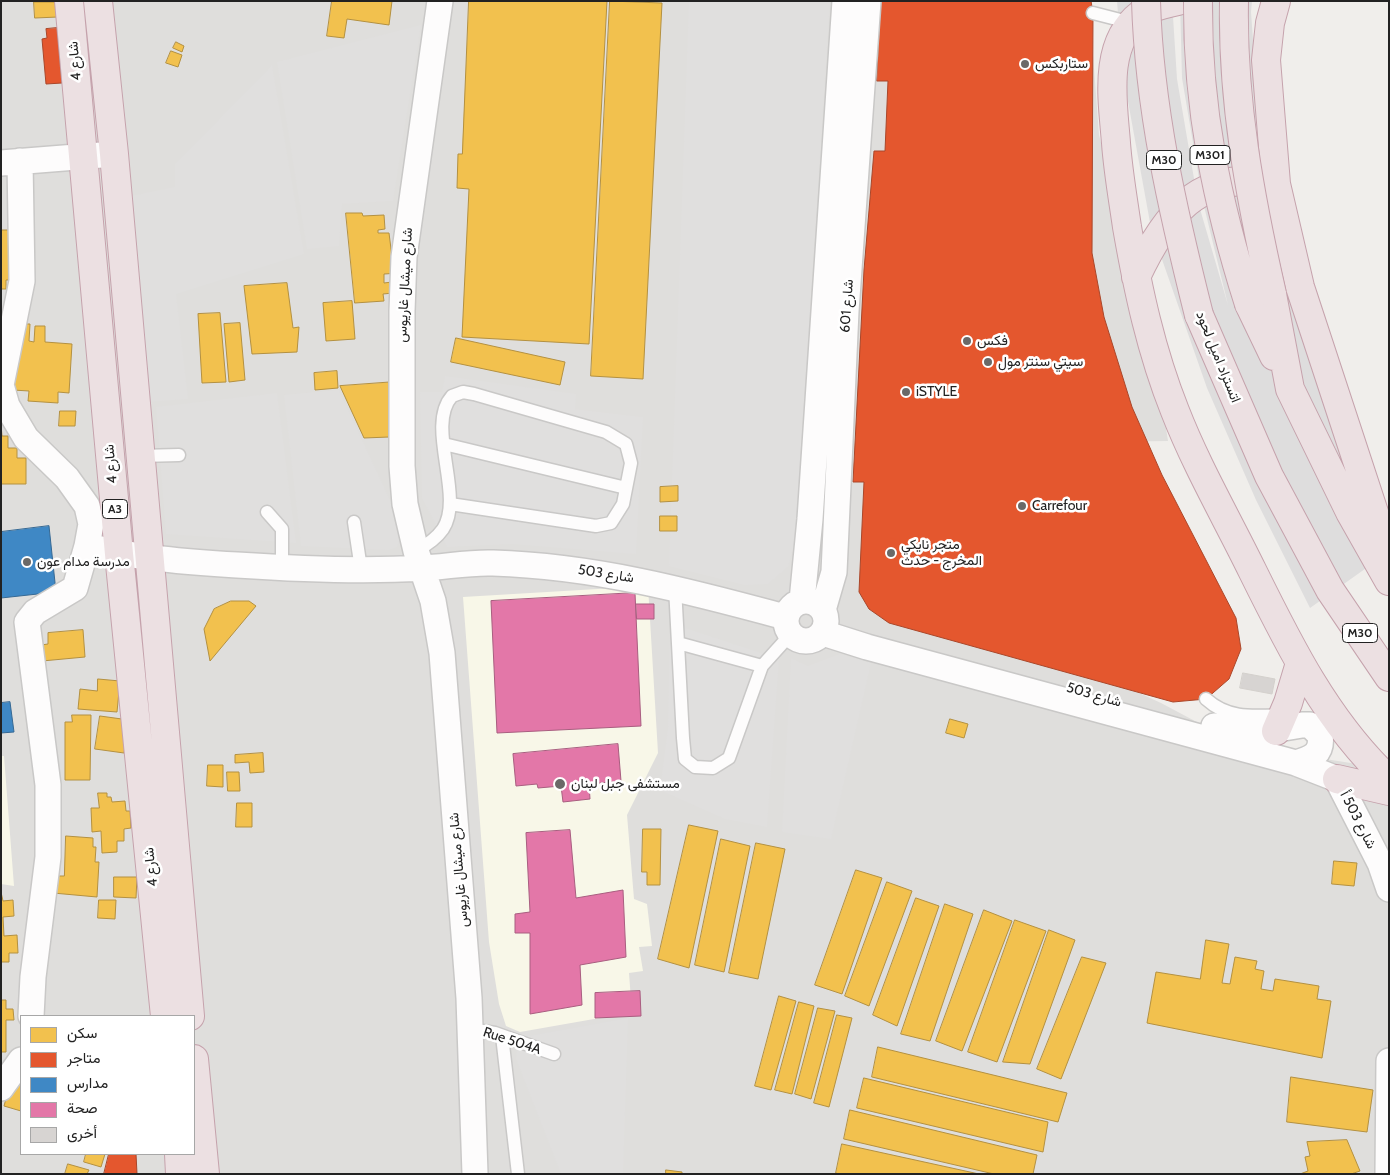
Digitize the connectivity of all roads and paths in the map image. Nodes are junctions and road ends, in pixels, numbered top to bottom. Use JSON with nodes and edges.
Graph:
{"nodes":[{"id":1,"x":69,"y":1,"type":"edge"},
{"id":2,"x":98,"y":1,"type":"edge"},
{"id":3,"x":440,"y":1,"type":"edge"},
{"id":4,"x":845,"y":1,"type":"edge"},
{"id":5,"x":868,"y":1,"type":"edge"},
{"id":6,"x":1178,"y":1,"type":"edge"},
{"id":7,"x":1198,"y":1,"type":"edge"},
{"id":8,"x":1234,"y":1,"type":"edge"},
{"id":9,"x":1276,"y":1,"type":"edge"},
{"id":10,"x":1139,"y":12,"type":"edge"},
{"id":11,"x":1093,"y":13,"type":"dead end"},
{"id":12,"x":114,"y":154,"type":"junction"},
{"id":13,"x":84,"y":156,"type":"junction"},
{"id":14,"x":11,"y":162,"type":"edge"},
{"id":15,"x":1276,"y":184,"type":"junction"},
{"id":16,"x":1136,"y":277,"type":"junction"},
{"id":17,"x":1290,"y":389,"type":"junction"},
{"id":18,"x":444,"y":444,"type":"junction"},
{"id":19,"x":179,"y":455,"type":"dead end"},
{"id":20,"x":140,"y":456,"type":"junction"},
{"id":21,"x":626,"y":488,"type":"junction"},
{"id":22,"x":450,"y":504,"type":"junction"},
{"id":23,"x":267,"y":512,"type":"dead end"},
{"id":24,"x":354,"y":522,"type":"dead end"},
{"id":25,"x":87,"y":546,"type":"junction"},
{"id":26,"x":119,"y":554,"type":"junction"},
{"id":27,"x":1380,"y":555,"type":"edge"},
{"id":28,"x":150,"y":559,"type":"junction"},
{"id":29,"x":419,"y":560,"type":"junction"},
{"id":30,"x":282,"y":568,"type":"junction"},
{"id":31,"x":361,"y":569,"type":"junction"},
{"id":32,"x":1389,"y":581,"type":"edge"},
{"id":33,"x":675,"y":587,"type":"junction"},
{"id":34,"x":808,"y":619,"type":"junction"},
{"id":35,"x":678,"y":643,"type":"junction"},
{"id":36,"x":1300,"y":663,"type":"junction"},
{"id":37,"x":762,"y":666,"type":"junction"},
{"id":38,"x":1389,"y":677,"type":"edge"},
{"id":39,"x":1206,"y":699,"type":"dead end"},
{"id":40,"x":1280,"y":723,"type":"junction"},
{"id":41,"x":1296,"y":763,"type":"junction"},
{"id":42,"x":1337,"y":779,"type":"junction"},
{"id":43,"x":1389,"y":780,"type":"edge"},
{"id":44,"x":1389,"y":790,"type":"edge"},
{"id":45,"x":1389,"y":889,"type":"edge"},
{"id":46,"x":31,"y":1015,"type":"edge"},
{"id":47,"x":165,"y":1015,"type":"edge"},
{"id":48,"x":190,"y":1015,"type":"edge"},
{"id":49,"x":470,"y":1030,"type":"junction"},
{"id":50,"x":502,"y":1036,"type":"junction"},
{"id":51,"x":554,"y":1054,"type":"dead end"},
{"id":52,"x":20,"y":1061,"type":"edge"},
{"id":53,"x":1389,"y":1061,"type":"edge"},
{"id":54,"x":195,"y":1069,"type":"edge"},
{"id":55,"x":1,"y":1088,"type":"edge"},
{"id":56,"x":179,"y":1155,"type":"edge"},
{"id":57,"x":180,"y":1174,"type":"edge"},
{"id":58,"x":206,"y":1174,"type":"edge"},
{"id":59,"x":475,"y":1174,"type":"edge"},
{"id":60,"x":518,"y":1174,"type":"edge"},
{"id":61,"x":1388,"y":1174,"type":"edge"}],
"edges":[{"from":1,"to":13,"type":"highway","name":"شارع 4","number":"A3"},
{"from":2,"to":12,"type":"highway","name":"شارع 4","number":"A3"},
{"from":3,"to":29,"type":"street","name":"شارع ميشال غاريوس"},
{"from":4,"to":34,"type":"street","name":"شارع 601"},
{"from":5,"to":34,"type":"street","name":"شارع 601"},
{"from":6,"to":10,"type":"highway"},
{"from":7,"to":17,"type":"highway","number":"M301","bridge":true},
{"from":8,"to":17,"type":"highway","bridge":true},
{"from":9,"to":15,"type":"highway"},
{"from":10,"to":11,"type":"lane"},
{"from":10,"to":16,"type":"highway"},
{"from":10,"to":38,"type":"highway","name":"اتستراد اميل لحود","number":"M30","bridge":true},
{"from":12,"to":13,"type":"street"},
{"from":12,"to":20,"type":"highway","name":"شارع 4","number":"A3"},
{"from":13,"to":14,"type":"street"},
{"from":13,"to":26,"type":"highway","name":"شارع 4","number":"A3"},
{"from":14,"to":25,"type":"street"},
{"from":15,"to":16,"type":"highway"},
{"from":15,"to":27,"type":"highway"},
{"from":16,"to":36,"type":"highway"},
{"from":17,"to":27,"type":"highway"},
{"from":18,"to":21,"type":"lane"},
{"from":18,"to":21,"type":"lane"},
{"from":18,"to":22,"type":"lane"},
{"from":19,"to":20,"type":"lane"},
{"from":20,"to":28,"type":"highway","name":"شارع 4","number":"A3"},
{"from":21,"to":22,"type":"lane"},
{"from":22,"to":29,"type":"lane"},
{"from":23,"to":30,"type":"lane"},
{"from":24,"to":31,"type":"lane"},
{"from":25,"to":26,"type":"street"},
{"from":25,"to":46,"type":"street"},
{"from":26,"to":28,"type":"street"},
{"from":26,"to":47,"type":"highway","name":"شارع 4","number":"A3"},
{"from":27,"to":32,"type":"highway"},
{"from":28,"to":30,"type":"street"},
{"from":28,"to":48,"type":"highway","name":"شارع 4","number":"A3"},
{"from":29,"to":31,"type":"street"},
{"from":29,"to":33,"type":"street","name":"شارع 503"},
{"from":29,"to":49,"type":"street","name":"شارع ميشال غاريوس"},
{"from":30,"to":31,"type":"street"},
{"from":33,"to":34,"type":"street","name":"شارع 503"},
{"from":33,"to":35,"type":"lane"},
{"from":34,"to":37,"type":"lane"},
{"from":34,"to":40,"type":"street","name":"شارع 503"},
{"from":34,"to":41,"type":"street","name":"شارع 503"},
{"from":35,"to":37,"type":"lane"},
{"from":35,"to":37,"type":"lane"},
{"from":36,"to":40,"type":"highway"},
{"from":36,"to":43,"type":"highway"},
{"from":39,"to":40,"type":"lane"},
{"from":40,"to":41,"type":"street","name":"شارع 503"},
{"from":41,"to":42,"type":"street","name":"شارع 503"},
{"from":42,"to":44,"type":"highway"},
{"from":42,"to":45,"type":"street","name":"شارع 503 أ"},
{"from":49,"to":50,"type":"lane","name":"Rue 504A"},
{"from":49,"to":59,"type":"street","name":"شارع ميشال غاريوس"},
{"from":50,"to":51,"type":"lane","name":"Rue 504A"},
{"from":50,"to":60,"type":"lane"},
{"from":52,"to":55,"type":"street"},
{"from":53,"to":61,"type":"street"},
{"from":54,"to":58,"type":"highway"},
{"from":56,"to":57,"type":"highway"}]}
